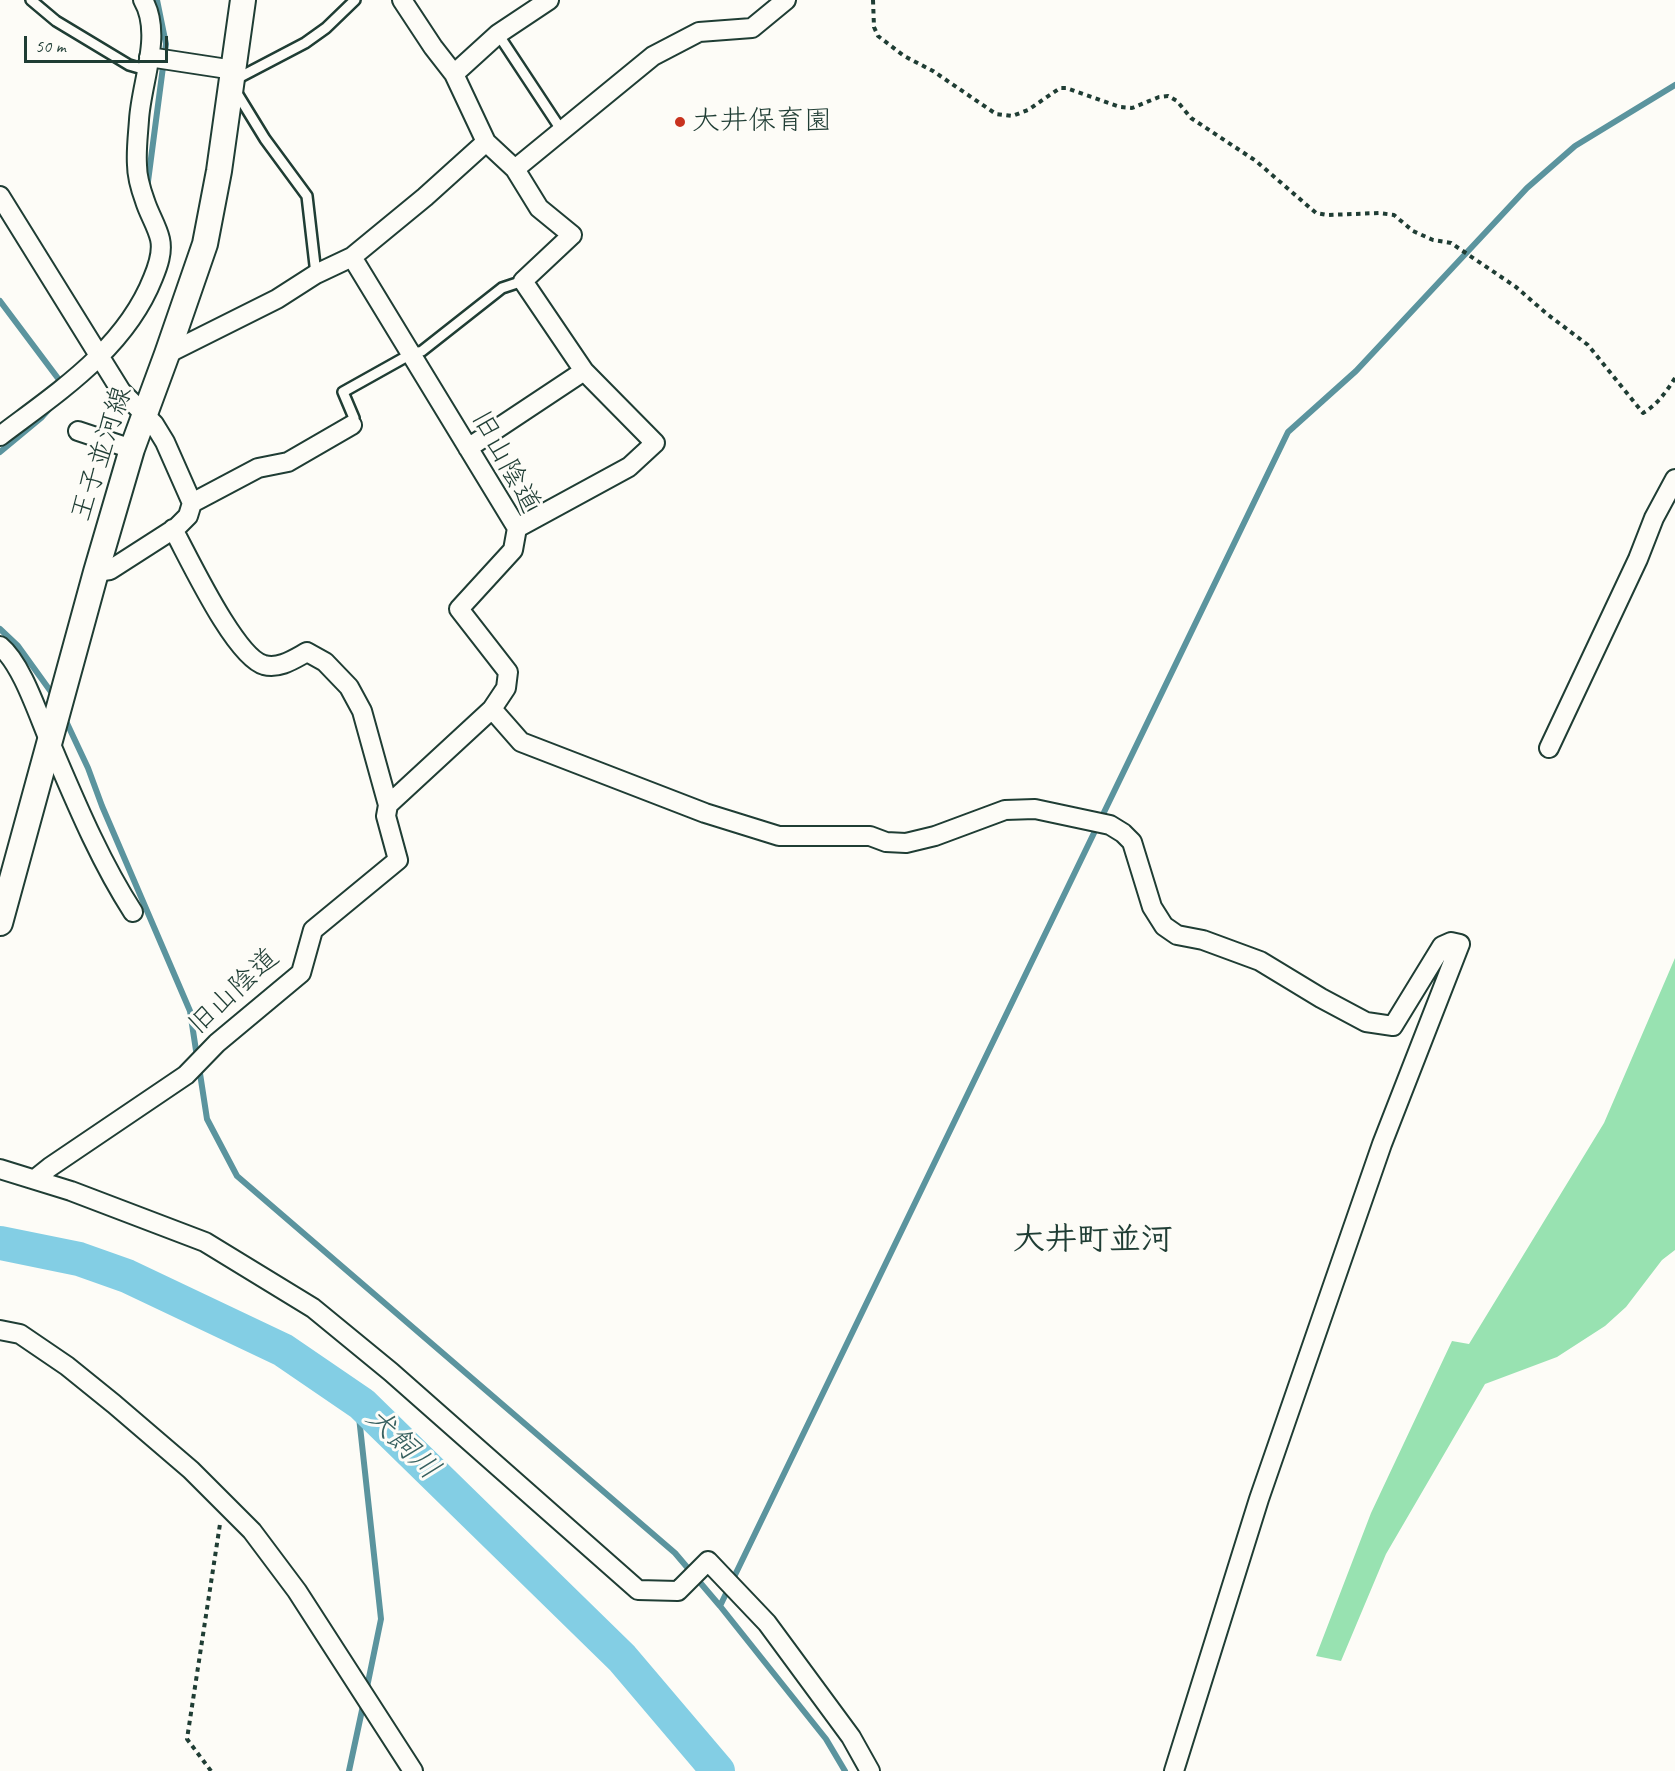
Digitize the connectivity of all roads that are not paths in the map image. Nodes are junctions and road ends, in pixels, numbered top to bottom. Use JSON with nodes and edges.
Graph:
{"nodes":[{"id":1,"x":31,"y":0,"type":"edge"},
{"id":2,"x":143,"y":0,"type":"edge"},
{"id":3,"x":243,"y":0,"type":"edge"},
{"id":4,"x":355,"y":0,"type":"edge"},
{"id":5,"x":402,"y":0,"type":"edge"},
{"id":6,"x":549,"y":0,"type":"edge"},
{"id":7,"x":786,"y":0,"type":"edge"},
{"id":8,"x":498,"y":34,"type":"junction"},
{"id":9,"x":147,"y":64,"type":"junction"},
{"id":10,"x":454,"y":74,"type":"junction"},
{"id":11,"x":233,"y":77,"type":"junction"},
{"id":12,"x":562,"y":131,"type":"junction"},
{"id":13,"x":486,"y":142,"type":"junction"},
{"id":14,"x":515,"y":169,"type":"junction"},
{"id":15,"x":0,"y":196,"type":"edge"},
{"id":16,"x":352,"y":257,"type":"junction"},
{"id":17,"x":316,"y":274,"type":"junction"},
{"id":18,"x":523,"y":281,"type":"junction"},
{"id":19,"x":167,"y":354,"type":"junction"},
{"id":20,"x":411,"y":354,"type":"junction"},
{"id":21,"x":99,"y":356,"type":"junction"},
{"id":22,"x":584,"y":371,"type":"junction"},
{"id":23,"x":144,"y":415,"type":"junction"},
{"id":24,"x":352,"y":425,"type":"joint"},
{"id":25,"x":78,"y":431,"type":"dead end"},
{"id":26,"x":0,"y":436,"type":"edge"},
{"id":27,"x":468,"y":448,"type":"junction"},
{"id":28,"x":132,"y":449,"type":"junction"},
{"id":29,"x":1675,"y":479,"type":"edge"},
{"id":30,"x":192,"y":503,"type":"junction"},
{"id":31,"x":517,"y":528,"type":"junction"},
{"id":32,"x":173,"y":529,"type":"junction"},
{"id":33,"x":96,"y":572,"type":"junction"},
{"id":34,"x":0,"y":646,"type":"edge"},
{"id":35,"x":492,"y":709,"type":"junction"},
{"id":36,"x":50,"y":737,"type":"junction"},
{"id":37,"x":1549,"y":748,"type":"dead end"},
{"id":38,"x":387,"y":805,"type":"junction"},
{"id":39,"x":5,"y":878,"type":"edge"},
{"id":40,"x":133,"y":912,"type":"dead end"},
{"id":41,"x":0,"y":923,"type":"edge"},
{"id":42,"x":0,"y":1169,"type":"edge"},
{"id":43,"x":36,"y":1179,"type":"junction"},
{"id":44,"x":0,"y":1330,"type":"edge"},
{"id":45,"x":413,"y":1771,"type":"edge"},
{"id":46,"x":870,"y":1771,"type":"edge"},
{"id":47,"x":1174,"y":1771,"type":"edge"}],
"edges":[{"from":1,"to":9,"type":"lane"},
{"from":2,"to":9,"type":"street"},
{"from":3,"to":11,"type":"main road","name":"王子並河線"},
{"from":4,"to":11,"type":"lane"},
{"from":5,"to":10,"type":"street"},
{"from":6,"to":8,"type":"street"},
{"from":7,"to":12,"type":"street"},
{"from":8,"to":10,"type":"street"},
{"from":8,"to":12,"type":"lane"},
{"from":9,"to":11,"type":"street"},
{"from":9,"to":21,"type":"street"},
{"from":10,"to":13,"type":"street"},
{"from":11,"to":17,"type":"lane"},
{"from":11,"to":19,"type":"main road","name":"王子並河線"},
{"from":12,"to":14,"type":"street"},
{"from":13,"to":14,"type":"street"},
{"from":13,"to":16,"type":"street"},
{"from":14,"to":18,"type":"street"},
{"from":15,"to":21,"type":"street"},
{"from":16,"to":17,"type":"street"},
{"from":16,"to":20,"type":"street","name":"旧山陰道"},
{"from":17,"to":19,"type":"street"},
{"from":18,"to":20,"type":"lane"},
{"from":18,"to":22,"type":"street"},
{"from":19,"to":23,"type":"main road","name":"王子並河線"},
{"from":20,"to":24,"type":"lane"},
{"from":20,"to":27,"type":"street","name":"旧山陰道"},
{"from":21,"to":23,"type":"street"},
{"from":21,"to":26,"type":"street"},
{"from":22,"to":27,"type":"street"},
{"from":22,"to":31,"type":"street"},
{"from":23,"to":28,"type":"main road","name":"王子並河線"},
{"from":23,"to":30,"type":"street"},
{"from":24,"to":30,"type":"street"},
{"from":25,"to":28,"type":"street"},
{"from":27,"to":31,"type":"street","name":"旧山陰道"},
{"from":28,"to":33,"type":"main road","name":"王子並河線"},
{"from":29,"to":37,"type":"street"},
{"from":30,"to":32,"type":"street"},
{"from":31,"to":35,"type":"street","name":"旧山陰道"},
{"from":32,"to":33,"type":"street"},
{"from":32,"to":38,"type":"street"},
{"from":33,"to":36,"type":"main road","name":"王子並河線"},
{"from":34,"to":36,"type":"street"},
{"from":35,"to":38,"type":"street","name":"旧山陰道"},
{"from":35,"to":47,"type":"street"},
{"from":36,"to":39,"type":"main road","name":"王子並河線"},
{"from":36,"to":40,"type":"street"},
{"from":38,"to":43,"type":"street","name":"旧山陰道"},
{"from":39,"to":41,"type":"main road","name":"王子並河線"},
{"from":42,"to":43,"type":"street"},
{"from":43,"to":46,"type":"street"},
{"from":44,"to":45,"type":"street"}]}
